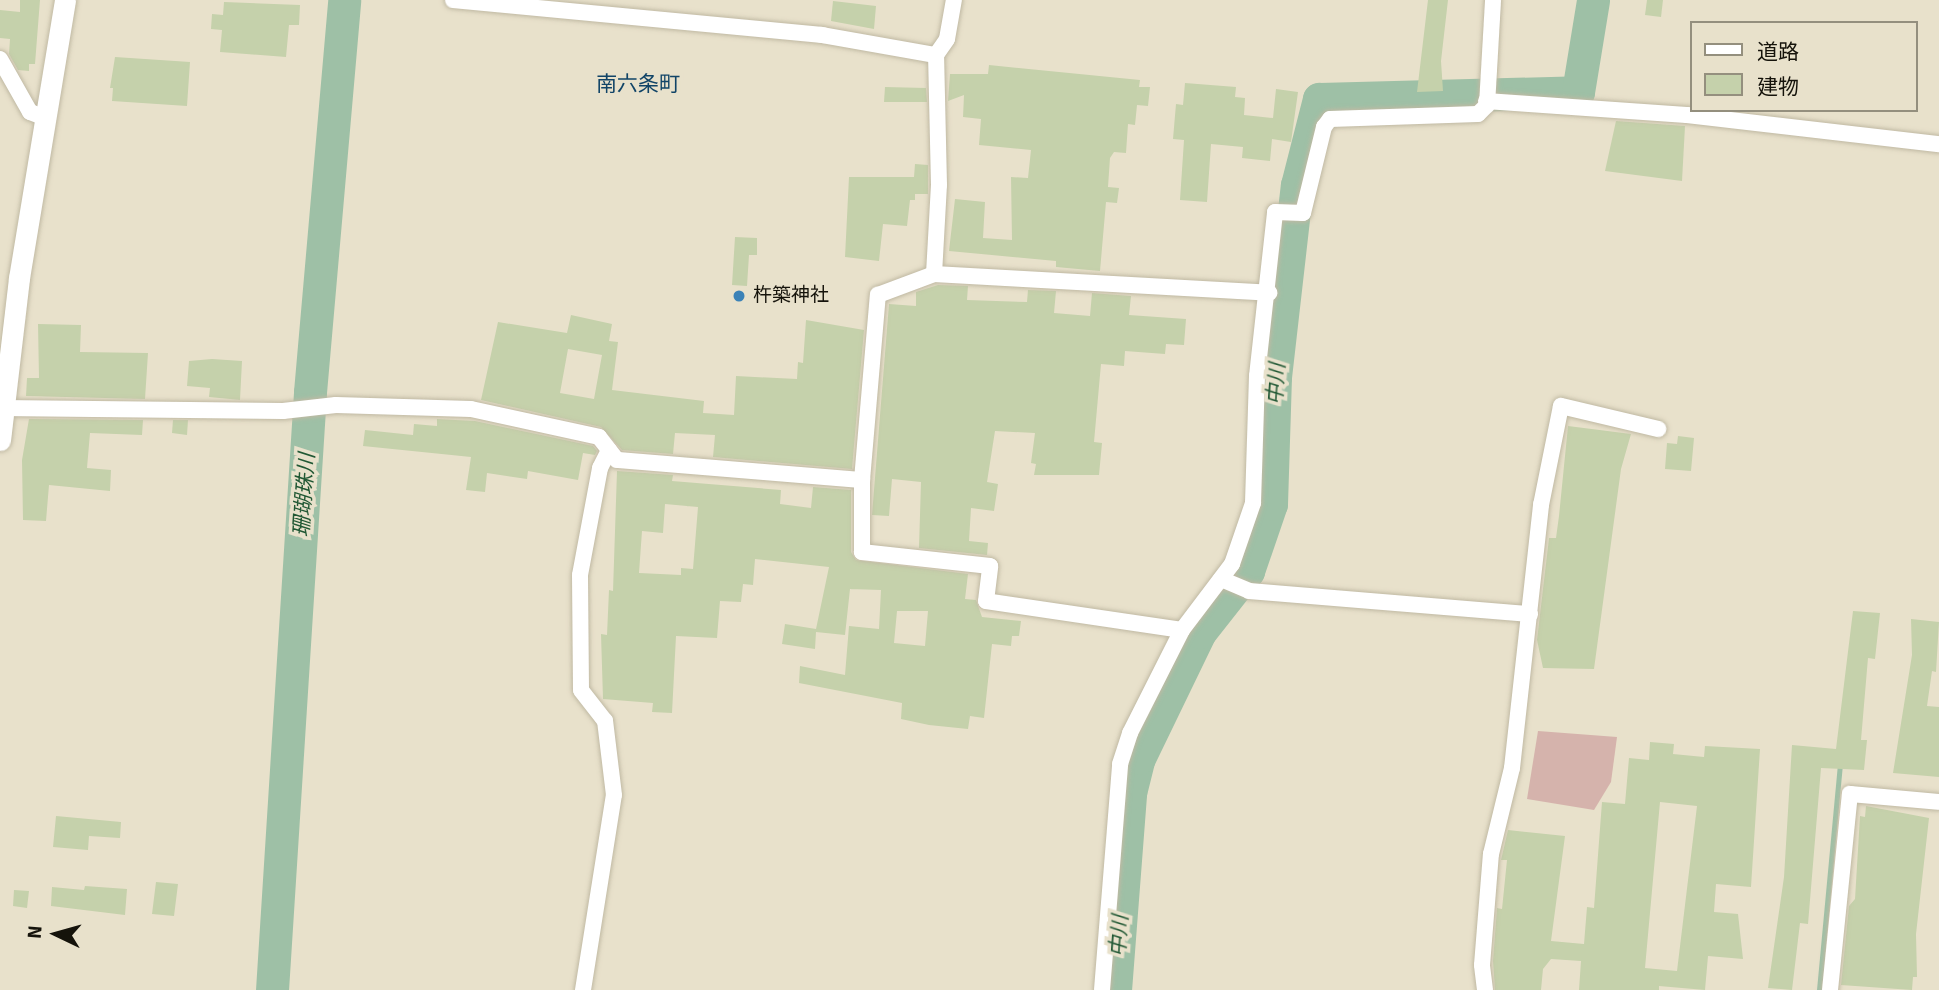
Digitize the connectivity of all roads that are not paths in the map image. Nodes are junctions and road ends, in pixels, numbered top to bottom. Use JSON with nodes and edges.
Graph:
{"nodes":[{"id":1,"x":65,"y":0,"type":"edge"},
{"id":2,"x":453,"y":0,"type":"edge"},
{"id":3,"x":954,"y":0,"type":"edge"},
{"id":4,"x":1493,"y":0,"type":"edge"},
{"id":5,"x":936,"y":55,"type":"junction"},
{"id":6,"x":0,"y":59,"type":"edge"},
{"id":7,"x":1486,"y":101,"type":"junction"},
{"id":8,"x":48,"y":119,"type":"junction"},
{"id":9,"x":1939,"y":144,"type":"edge"},
{"id":10,"x":934,"y":274,"type":"junction"},
{"id":11,"x":1269,"y":293,"type":"junction"},
{"id":12,"x":1,"y":408,"type":"edge"},
{"id":13,"x":1658,"y":429,"type":"dead end"},
{"id":14,"x":0,"y":440,"type":"edge"},
{"id":15,"x":609,"y":450,"type":"junction"},
{"id":16,"x":862,"y":480,"type":"junction"},
{"id":17,"x":1221,"y":579,"type":"junction"},
{"id":18,"x":1530,"y":614,"type":"junction"},
{"id":19,"x":1182,"y":630,"type":"junction"},
{"id":20,"x":1939,"y":802,"type":"edge"},
{"id":21,"x":583,"y":990,"type":"edge"},
{"id":22,"x":1102,"y":990,"type":"edge"},
{"id":23,"x":1485,"y":990,"type":"edge"},
{"id":24,"x":1830,"y":990,"type":"edge"}],
"edges":[{"from":1,"to":8,"type":"street"},
{"from":2,"to":5,"type":"street"},
{"from":3,"to":5,"type":"street"},
{"from":4,"to":7,"type":"street"},
{"from":5,"to":10,"type":"street"},
{"from":6,"to":8,"type":"street"},
{"from":7,"to":9,"type":"street"},
{"from":7,"to":11,"type":"street"},
{"from":8,"to":12,"type":"street"},
{"from":10,"to":11,"type":"street"},
{"from":10,"to":16,"type":"street"},
{"from":11,"to":17,"type":"street"},
{"from":12,"to":14,"type":"street"},
{"from":12,"to":15,"type":"street"},
{"from":13,"to":18,"type":"street"},
{"from":15,"to":16,"type":"street"},
{"from":15,"to":21,"type":"street"},
{"from":16,"to":19,"type":"street"},
{"from":17,"to":18,"type":"street"},
{"from":17,"to":19,"type":"street"},
{"from":18,"to":23,"type":"street"},
{"from":19,"to":22,"type":"street"},
{"from":20,"to":24,"type":"street"}]}
